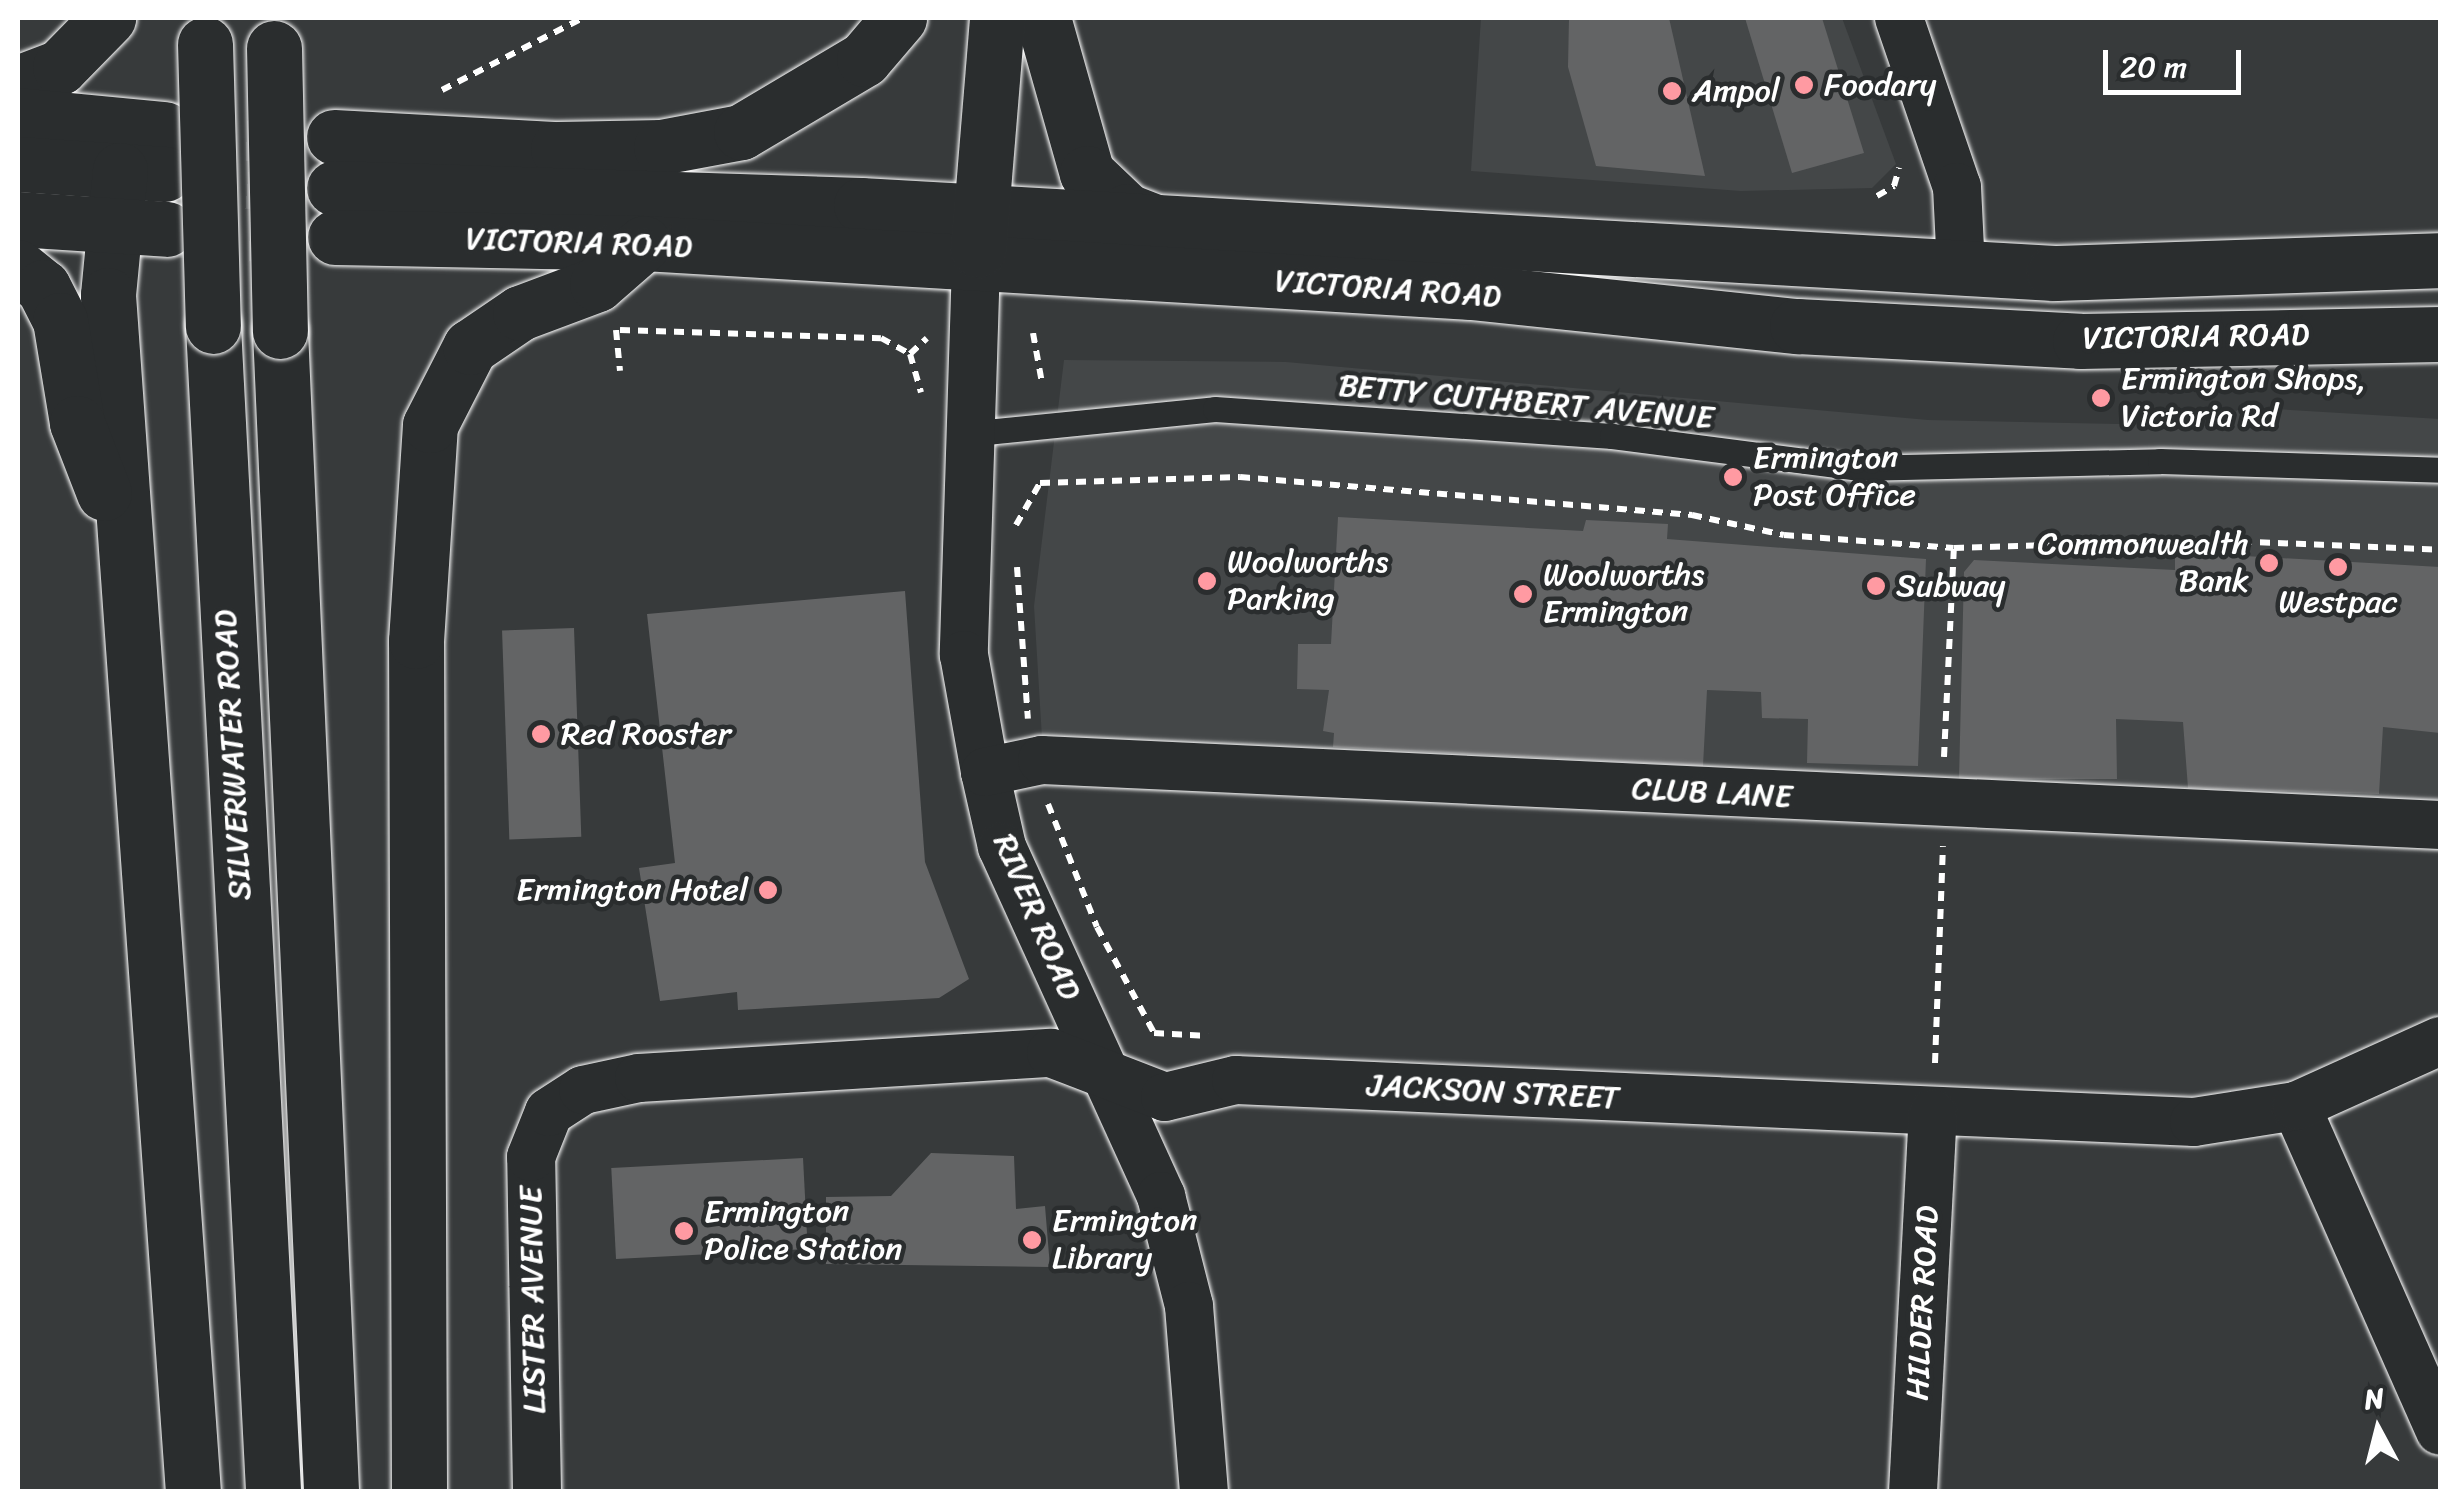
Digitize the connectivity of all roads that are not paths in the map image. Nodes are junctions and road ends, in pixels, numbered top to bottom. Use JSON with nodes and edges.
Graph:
{"nodes":[{"id":1,"x":108,"y":18,"type":"edge"},
{"id":2,"x":899,"y":18,"type":"edge"},
{"id":3,"x":997,"y":18,"type":"edge"},
{"id":4,"x":1044,"y":18,"type":"edge"},
{"id":5,"x":1899,"y":18,"type":"edge"},
{"id":6,"x":276,"y":28,"type":"edge"},
{"id":7,"x":205,"y":31,"type":"edge"},
{"id":8,"x":18,"y":84,"type":"edge"},
{"id":9,"x":18,"y":114,"type":"edge"},
{"id":10,"x":150,"y":157,"type":"junction"},
{"id":11,"x":18,"y":164,"type":"edge"},
{"id":12,"x":334,"y":187,"type":"junction"},
{"id":13,"x":18,"y":218,"type":"edge"},
{"id":14,"x":142,"y":226,"type":"junction"},
{"id":15,"x":1168,"y":227,"type":"junction"},
{"id":16,"x":980,"y":238,"type":"junction"},
{"id":17,"x":644,"y":244,"type":"junction"},
{"id":18,"x":2440,"y":260,"type":"edge"},
{"id":19,"x":18,"y":267,"type":"edge"},
{"id":20,"x":1961,"y":269,"type":"junction"},
{"id":21,"x":2440,"y":334,"type":"edge"},
{"id":22,"x":966,"y":434,"type":"junction"},
{"id":23,"x":2440,"y":470,"type":"edge"},
{"id":24,"x":124,"y":547,"type":"junction"},
{"id":25,"x":984,"y":772,"type":"junction"},
{"id":26,"x":2440,"y":825,"type":"edge"},
{"id":27,"x":2440,"y":1041,"type":"edge"},
{"id":28,"x":1107,"y":1074,"type":"junction"},
{"id":29,"x":1934,"y":1096,"type":"junction"},
{"id":30,"x":2296,"y":1106,"type":"junction"},
{"id":31,"x":550,"y":1112,"type":"joint"},
{"id":32,"x":2440,"y":1431,"type":"edge"},
{"id":33,"x":193,"y":1492,"type":"edge"},
{"id":34,"x":273,"y":1492,"type":"edge"},
{"id":35,"x":332,"y":1492,"type":"edge"},
{"id":36,"x":419,"y":1492,"type":"edge"},
{"id":37,"x":537,"y":1492,"type":"edge"},
{"id":38,"x":1204,"y":1492,"type":"edge"},
{"id":39,"x":1914,"y":1492,"type":"edge"}],
"edges":[{"from":1,"to":8,"type":"highway"},
{"from":2,"to":12,"type":"highway"},
{"from":3,"to":16,"type":"highway"},
{"from":4,"to":15,"type":"highway"},
{"from":5,"to":20,"type":"street"},
{"from":6,"to":35,"type":"highway","name":"SILVERWATER ROAD","bridge":true},
{"from":7,"to":34,"type":"highway","name":"SILVERWATER ROAD","bridge":true},
{"from":9,"to":10,"type":"highway"},
{"from":10,"to":11,"type":"highway"},
{"from":10,"to":14,"type":"highway"},
{"from":12,"to":16,"type":"highway","name":"VICTORIA ROAD"},
{"from":12,"to":17,"type":"highway","name":"VICTORIA ROAD"},
{"from":13,"to":14,"type":"highway"},
{"from":14,"to":24,"type":"highway"},
{"from":15,"to":16,"type":"highway","name":"VICTORIA ROAD"},
{"from":15,"to":20,"type":"highway","name":"VICTORIA ROAD"},
{"from":16,"to":17,"type":"highway","name":"VICTORIA ROAD"},
{"from":16,"to":21,"type":"highway","name":"VICTORIA ROAD"},
{"from":16,"to":22,"type":"street","name":"RIVER ROAD"},
{"from":17,"to":36,"type":"highway"},
{"from":18,"to":20,"type":"highway","name":"VICTORIA ROAD"},
{"from":19,"to":24,"type":"highway"},
{"from":22,"to":23,"type":"lane","name":"BETTY CUTHBERT AVENUE"},
{"from":22,"to":25,"type":"street","name":"RIVER ROAD"},
{"from":24,"to":33,"type":"highway"},
{"from":25,"to":26,"type":"street","name":"CLUB LANE"},
{"from":25,"to":28,"type":"street","name":"RIVER ROAD"},
{"from":27,"to":30,"type":"street","name":"JACKSON STREET"},
{"from":28,"to":29,"type":"street","name":"JACKSON STREET"},
{"from":28,"to":31,"type":"street","name":"JACKSON STREET"},
{"from":28,"to":38,"type":"street","name":"RIVER ROAD"},
{"from":29,"to":30,"type":"street","name":"JACKSON STREET"},
{"from":29,"to":39,"type":"street","name":"HILDER ROAD"},
{"from":30,"to":32,"type":"street"},
{"from":31,"to":37,"type":"street","name":"LISTER AVENUE"}]}
